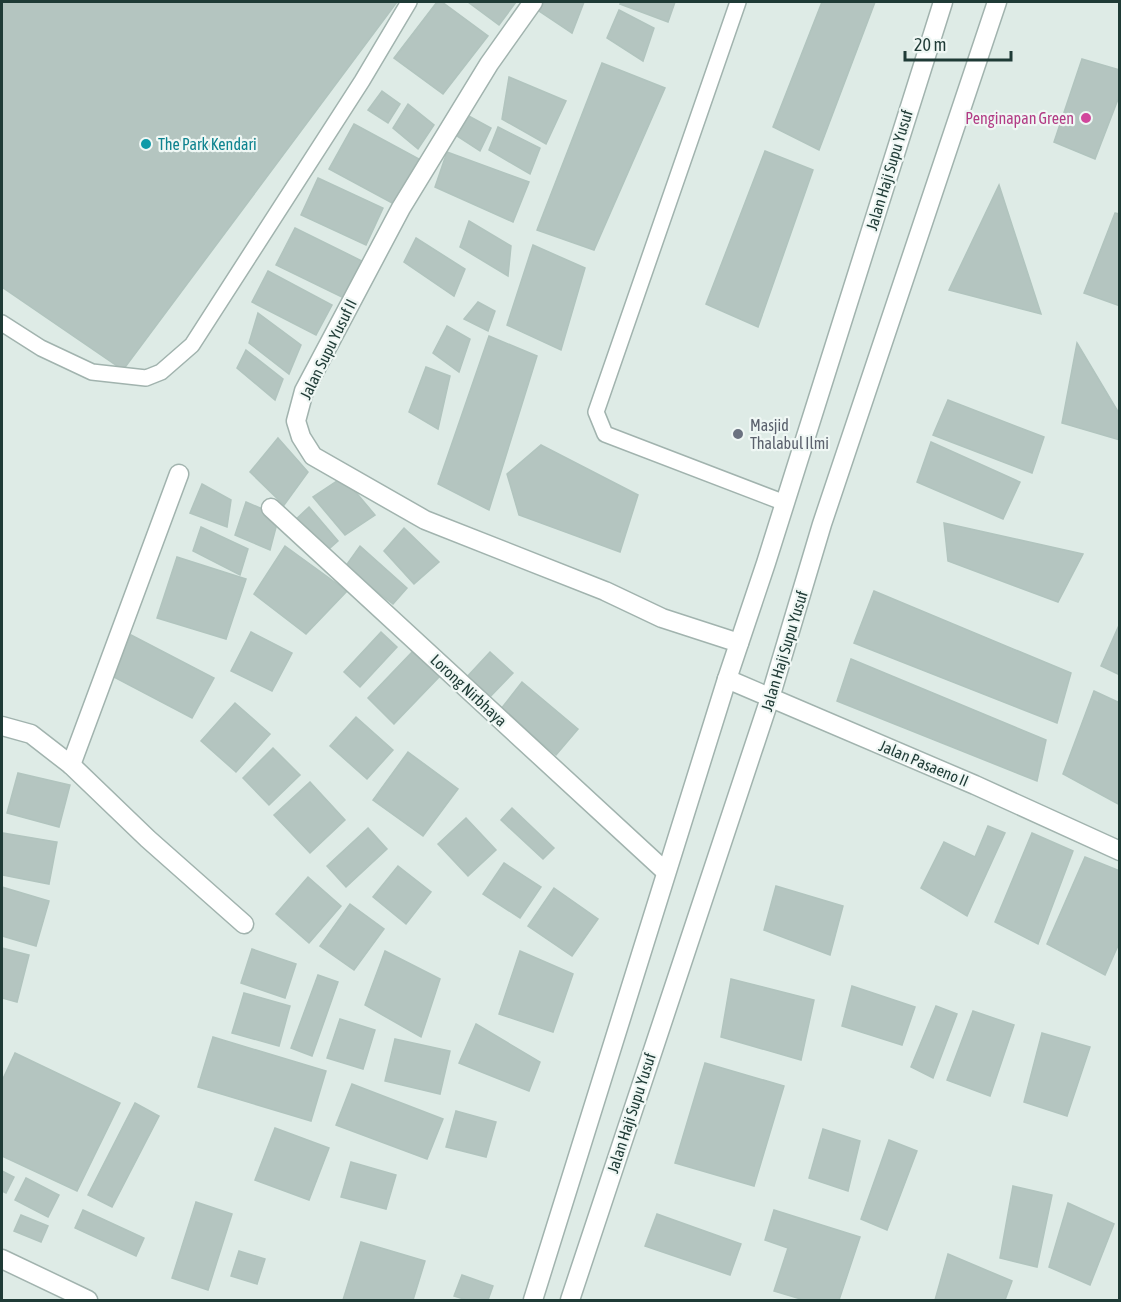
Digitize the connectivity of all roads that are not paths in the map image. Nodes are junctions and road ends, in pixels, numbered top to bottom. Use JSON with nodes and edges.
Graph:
{"nodes":[{"id":1,"x":409,"y":2,"type":"edge"},
{"id":2,"x":532,"y":2,"type":"edge"},
{"id":3,"x":738,"y":2,"type":"edge"},
{"id":4,"x":943,"y":2,"type":"edge"},
{"id":5,"x":997,"y":2,"type":"edge"},
{"id":6,"x":2,"y":322,"type":"edge"},
{"id":7,"x":179,"y":474,"type":"dead end"},
{"id":8,"x":785,"y":503,"type":"junction"},
{"id":9,"x":272,"y":508,"type":"dead end"},
{"id":10,"x":739,"y":643,"type":"junction"},
{"id":11,"x":727,"y":679,"type":"junction"},
{"id":12,"x":770,"y":698,"type":"junction"},
{"id":13,"x":2,"y":726,"type":"edge"},
{"id":14,"x":70,"y":765,"type":"junction"},
{"id":15,"x":1119,"y":851,"type":"edge"},
{"id":16,"x":666,"y":872,"type":"junction"},
{"id":17,"x":244,"y":924,"type":"dead end"},
{"id":18,"x":2,"y":1259,"type":"edge"},
{"id":19,"x":88,"y":1300,"type":"edge"},
{"id":20,"x":533,"y":1300,"type":"edge"},
{"id":21,"x":570,"y":1300,"type":"edge"}],
"edges":[{"from":1,"to":6,"type":"lane"},
{"from":2,"to":10,"type":"street","name":"Jalan Supu Yusuf II"},
{"from":3,"to":8,"type":"lane"},
{"from":4,"to":8,"type":"street","name":"Jalan Haji Supu Yusuf"},
{"from":5,"to":12,"type":"street","name":"Jalan Haji Supu Yusuf"},
{"from":7,"to":14,"type":"street"},
{"from":8,"to":10,"type":"street","name":"Jalan Haji Supu Yusuf"},
{"from":9,"to":16,"type":"street","name":"Lorong Nirbhaya"},
{"from":10,"to":11,"type":"street","name":"Jalan Haji Supu Yusuf"},
{"from":11,"to":12,"type":"street","name":"Jalan Pasaeno II"},
{"from":11,"to":16,"type":"street","name":"Jalan Haji Supu Yusuf"},
{"from":12,"to":15,"type":"street","name":"Jalan Pasaeno II"},
{"from":12,"to":21,"type":"street","name":"Jalan Haji Supu Yusuf"},
{"from":13,"to":14,"type":"street"},
{"from":14,"to":17,"type":"street"},
{"from":16,"to":20,"type":"street","name":"Jalan Haji Supu Yusuf"},
{"from":18,"to":19,"type":"street"}]}
